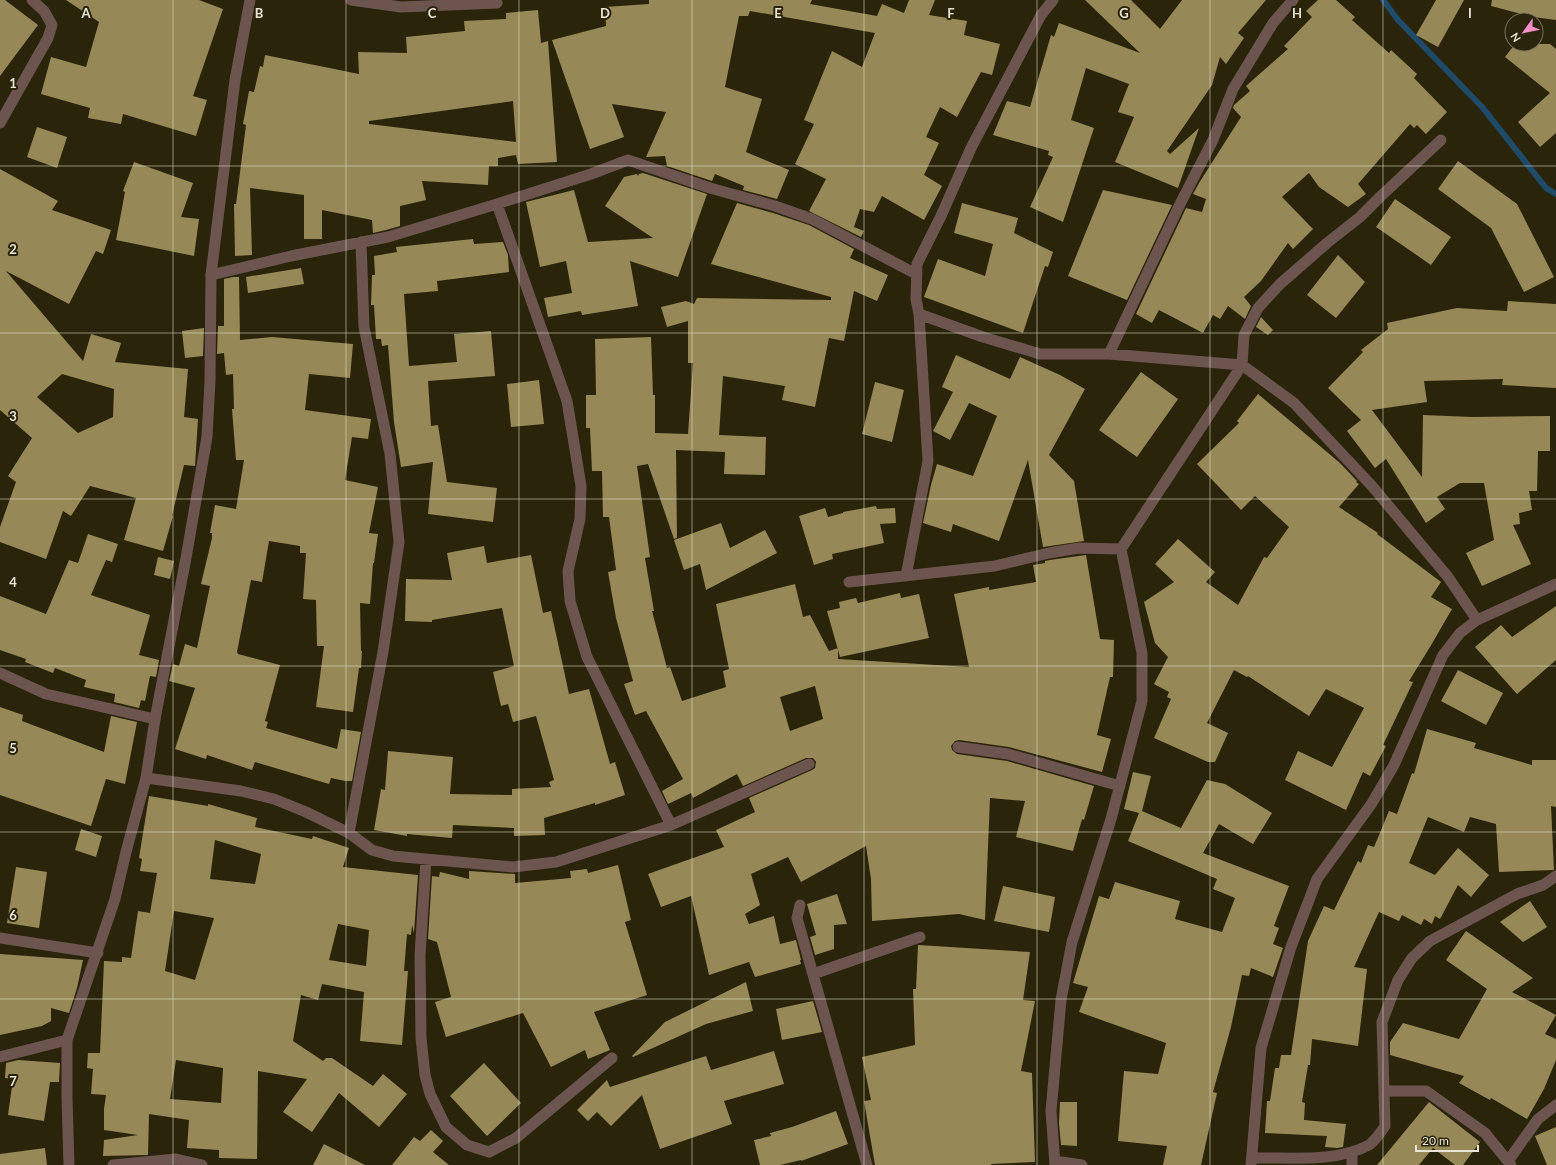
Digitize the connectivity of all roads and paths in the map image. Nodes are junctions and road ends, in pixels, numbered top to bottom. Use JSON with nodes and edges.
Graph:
{"nodes":[{"id":1,"x":32,"y":0,"type":"edge"},
{"id":2,"x":250,"y":0,"type":"edge"},
{"id":3,"x":351,"y":0,"type":"edge"},
{"id":4,"x":1053,"y":0,"type":"edge"},
{"id":5,"x":1293,"y":0,"type":"edge"},
{"id":6,"x":497,"y":4,"type":"dead end"},
{"id":7,"x":0,"y":122,"type":"edge"},
{"id":8,"x":1442,"y":140,"type":"dead end"},
{"id":9,"x":497,"y":204,"type":"junction"},
{"id":10,"x":361,"y":242,"type":"junction"},
{"id":11,"x":916,"y":274,"type":"junction"},
{"id":12,"x":211,"y":275,"type":"junction"},
{"id":13,"x":919,"y":314,"type":"junction"},
{"id":14,"x":1109,"y":354,"type":"junction"},
{"id":15,"x":1242,"y":365,"type":"junction"},
{"id":16,"x":1121,"y":549,"type":"junction"},
{"id":17,"x":906,"y":576,"type":"junction"},
{"id":18,"x":849,"y":582,"type":"dead end"},
{"id":19,"x":1556,"y":584,"type":"edge"},
{"id":20,"x":1477,"y":620,"type":"junction"},
{"id":21,"x":0,"y":672,"type":"edge"},
{"id":22,"x":155,"y":718,"type":"junction"},
{"id":23,"x":958,"y":747,"type":"dead end"},
{"id":24,"x":809,"y":764,"type":"dead end"},
{"id":25,"x":146,"y":778,"type":"junction"},
{"id":26,"x":1120,"y":786,"type":"junction"},
{"id":27,"x":671,"y":825,"type":"junction"},
{"id":28,"x":349,"y":833,"type":"junction"},
{"id":29,"x":426,"y":860,"type":"junction"},
{"id":30,"x":1556,"y":876,"type":"edge"},
{"id":31,"x":800,"y":906,"type":"dead end"},
{"id":32,"x":920,"y":937,"type":"dead end"},
{"id":33,"x":0,"y":938,"type":"edge"},
{"id":34,"x":98,"y":953,"type":"junction"},
{"id":35,"x":813,"y":974,"type":"junction"},
{"id":36,"x":67,"y":1040,"type":"junction"},
{"id":37,"x":0,"y":1057,"type":"edge"},
{"id":38,"x":612,"y":1058,"type":"dead end"},
{"id":39,"x":1384,"y":1091,"type":"junction"},
{"id":40,"x":1556,"y":1105,"type":"edge"},
{"id":41,"x":1352,"y":1152,"type":"junction"},
{"id":42,"x":1251,"y":1162,"type":"edge"},
{"id":43,"x":1055,"y":1163,"type":"edge"},
{"id":44,"x":1510,"y":1163,"type":"edge"},
{"id":45,"x":69,"y":1165,"type":"edge"},
{"id":46,"x":113,"y":1165,"type":"edge"},
{"id":47,"x":202,"y":1165,"type":"edge"},
{"id":48,"x":867,"y":1165,"type":"edge"},
{"id":49,"x":1082,"y":1165,"type":"edge"},
{"id":50,"x":1352,"y":1165,"type":"edge"}],
"edges":[{"from":1,"to":7,"type":"street"},
{"from":2,"to":12,"type":"street"},
{"from":3,"to":6,"type":"street"},
{"from":4,"to":11,"type":"street"},
{"from":5,"to":14,"type":"street"},
{"from":8,"to":15,"type":"street"},
{"from":9,"to":10,"type":"street"},
{"from":9,"to":11,"type":"street"},
{"from":9,"to":27,"type":"street"},
{"from":10,"to":12,"type":"street"},
{"from":10,"to":28,"type":"street"},
{"from":11,"to":13,"type":"street"},
{"from":12,"to":22,"type":"street"},
{"from":13,"to":14,"type":"street"},
{"from":13,"to":17,"type":"street"},
{"from":14,"to":15,"type":"street"},
{"from":15,"to":16,"type":"street"},
{"from":15,"to":20,"type":"street"},
{"from":16,"to":17,"type":"street"},
{"from":16,"to":26,"type":"street"},
{"from":17,"to":18,"type":"street"},
{"from":19,"to":20,"type":"street"},
{"from":20,"to":42,"type":"street"},
{"from":21,"to":22,"type":"street"},
{"from":22,"to":25,"type":"street"},
{"from":23,"to":26,"type":"street"},
{"from":24,"to":27,"type":"street"},
{"from":25,"to":28,"type":"street"},
{"from":25,"to":34,"type":"street"},
{"from":26,"to":43,"type":"street"},
{"from":27,"to":29,"type":"street"},
{"from":28,"to":29,"type":"street"},
{"from":29,"to":38,"type":"street"},
{"from":30,"to":39,"type":"street"},
{"from":31,"to":35,"type":"street"},
{"from":32,"to":35,"type":"street"},
{"from":33,"to":34,"type":"street"},
{"from":34,"to":36,"type":"street"},
{"from":35,"to":48,"type":"street"},
{"from":36,"to":37,"type":"street"},
{"from":36,"to":45,"type":"street"},
{"from":39,"to":41,"type":"street"},
{"from":39,"to":44,"type":"street"},
{"from":40,"to":44,"type":"street"},
{"from":41,"to":42,"type":"street"},
{"from":41,"to":50,"type":"street"},
{"from":43,"to":49,"type":"street"},
{"from":46,"to":47,"type":"street"}]}
